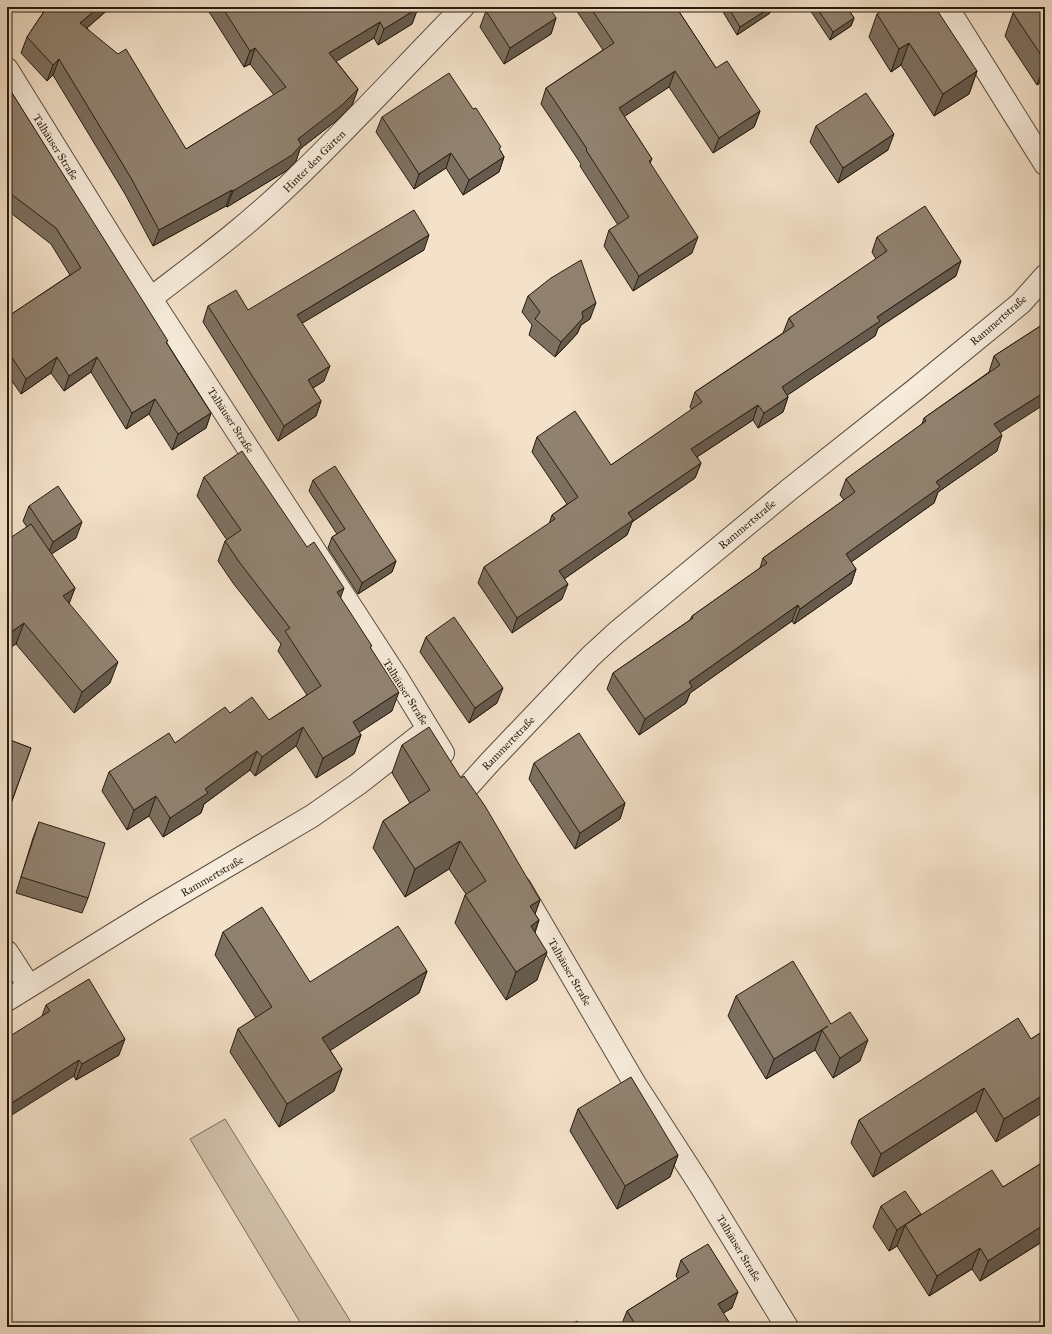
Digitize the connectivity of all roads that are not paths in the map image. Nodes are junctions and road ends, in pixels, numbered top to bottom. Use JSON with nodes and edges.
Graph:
{"nodes":[{"id":1,"x":463,"y":7,"type":"edge"},
{"id":2,"x":947,"y":7,"type":"edge"},
{"id":3,"x":7,"y":69,"type":"edge"},
{"id":4,"x":1045,"y":164,"type":"edge"},
{"id":5,"x":1045,"y":276,"type":"edge"},
{"id":6,"x":151,"y":298,"type":"junction"},
{"id":7,"x":428,"y":728,"type":"junction"},
{"id":8,"x":468,"y":798,"type":"joint"},
{"id":9,"x":512,"y":872,"type":"edge"},
{"id":10,"x":7,"y":952,"type":"edge"},
{"id":11,"x":29,"y":986,"type":"junction"},
{"id":12,"x":7,"y":1000,"type":"edge"},
{"id":13,"x":787,"y":1327,"type":"edge"}],
"edges":[{"from":1,"to":6,"type":"street","name":"Hinter den Gärten"},
{"from":2,"to":4,"type":"street"},
{"from":3,"to":6,"type":"street","name":"Talhäuser Straße"},
{"from":5,"to":8,"type":"street","name":"Rammertstraße"},
{"from":6,"to":7,"type":"street","name":"Talhäuser Straße"},
{"from":7,"to":8,"type":"street","name":"Talhäuser Straße"},
{"from":7,"to":11,"type":"street","name":"Rammertstraße"},
{"from":9,"to":13,"type":"street","name":"Talhäuser Straße"},
{"from":10,"to":11,"type":"street"},
{"from":11,"to":12,"type":"street","name":"Rammertstraße"}]}
